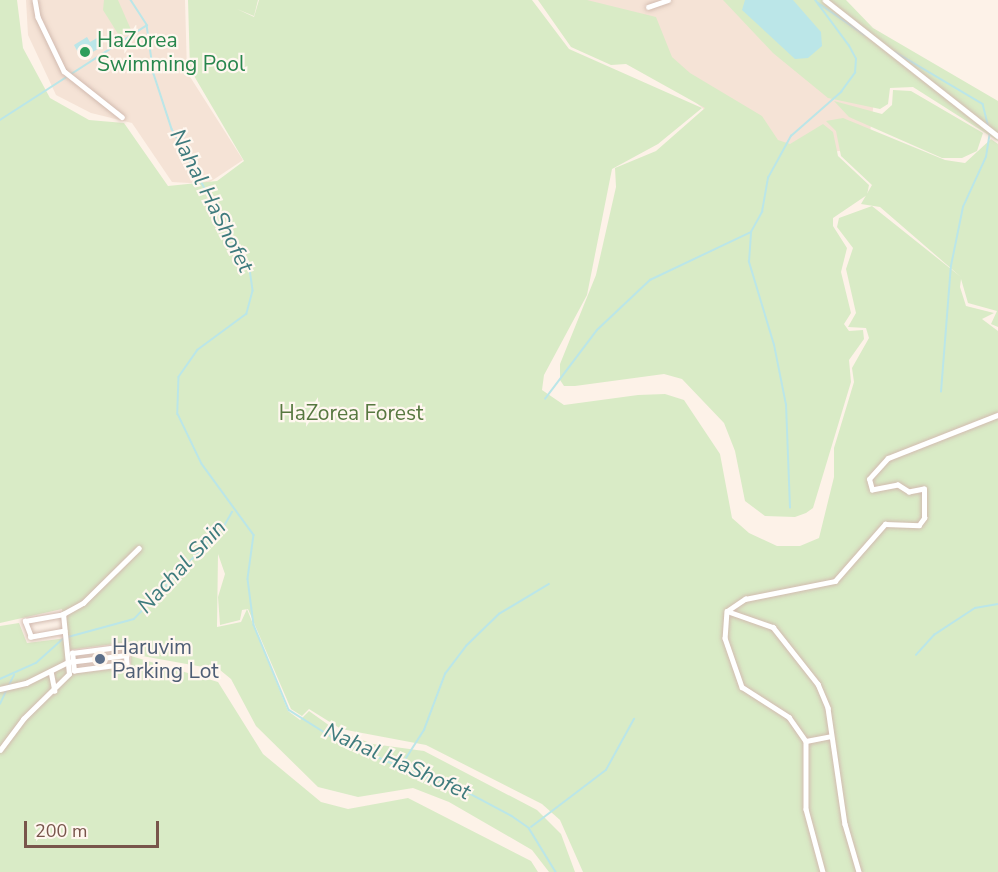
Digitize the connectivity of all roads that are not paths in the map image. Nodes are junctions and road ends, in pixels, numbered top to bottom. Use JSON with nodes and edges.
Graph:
{"nodes":[{"id":1,"x":35,"y":0,"type":"edge"},
{"id":2,"x":668,"y":0,"type":"edge"},
{"id":3,"x":825,"y":0,"type":"edge"},
{"id":4,"x":648,"y":7,"type":"dead end"},
{"id":5,"x":123,"y":117,"type":"dead end"},
{"id":6,"x":998,"y":136,"type":"edge"},
{"id":7,"x":998,"y":415,"type":"edge"},
{"id":8,"x":139,"y":548,"type":"dead end"},
{"id":9,"x":727,"y":611,"type":"junction"},
{"id":10,"x":63,"y":614,"type":"junction"},
{"id":11,"x":66,"y":636,"type":"junction"},
{"id":12,"x":127,"y":655,"type":"junction"},
{"id":13,"x":71,"y":661,"type":"junction"},
{"id":14,"x":51,"y":671,"type":"junction"},
{"id":15,"x":0,"y":689,"type":"edge"},
{"id":16,"x":55,"y":691,"type":"junction"},
{"id":17,"x":831,"y":736,"type":"junction"},
{"id":18,"x":806,"y":741,"type":"junction"},
{"id":19,"x":0,"y":750,"type":"edge"},
{"id":20,"x":824,"y":872,"type":"edge"},
{"id":21,"x":859,"y":872,"type":"edge"}],
"edges":[{"from":1,"to":5,"type":"street"},
{"from":2,"to":4,"type":"street"},
{"from":3,"to":6,"type":"street"},
{"from":7,"to":9,"type":"street"},
{"from":8,"to":10,"type":"street"},
{"from":9,"to":17,"type":"street"},
{"from":9,"to":18,"type":"street"},
{"from":10,"to":11,"type":"street"},
{"from":10,"to":11,"type":"street"},
{"from":11,"to":13,"type":"street"},
{"from":12,"to":13,"type":"street"},
{"from":12,"to":13,"type":"street"},
{"from":12,"to":13,"type":"street"},
{"from":13,"to":14,"type":"street"},
{"from":13,"to":16,"type":"street"},
{"from":14,"to":15,"type":"street"},
{"from":14,"to":16,"type":"street"},
{"from":16,"to":19,"type":"street"},
{"from":17,"to":18,"type":"street"},
{"from":17,"to":21,"type":"street"},
{"from":18,"to":20,"type":"street"}]}
